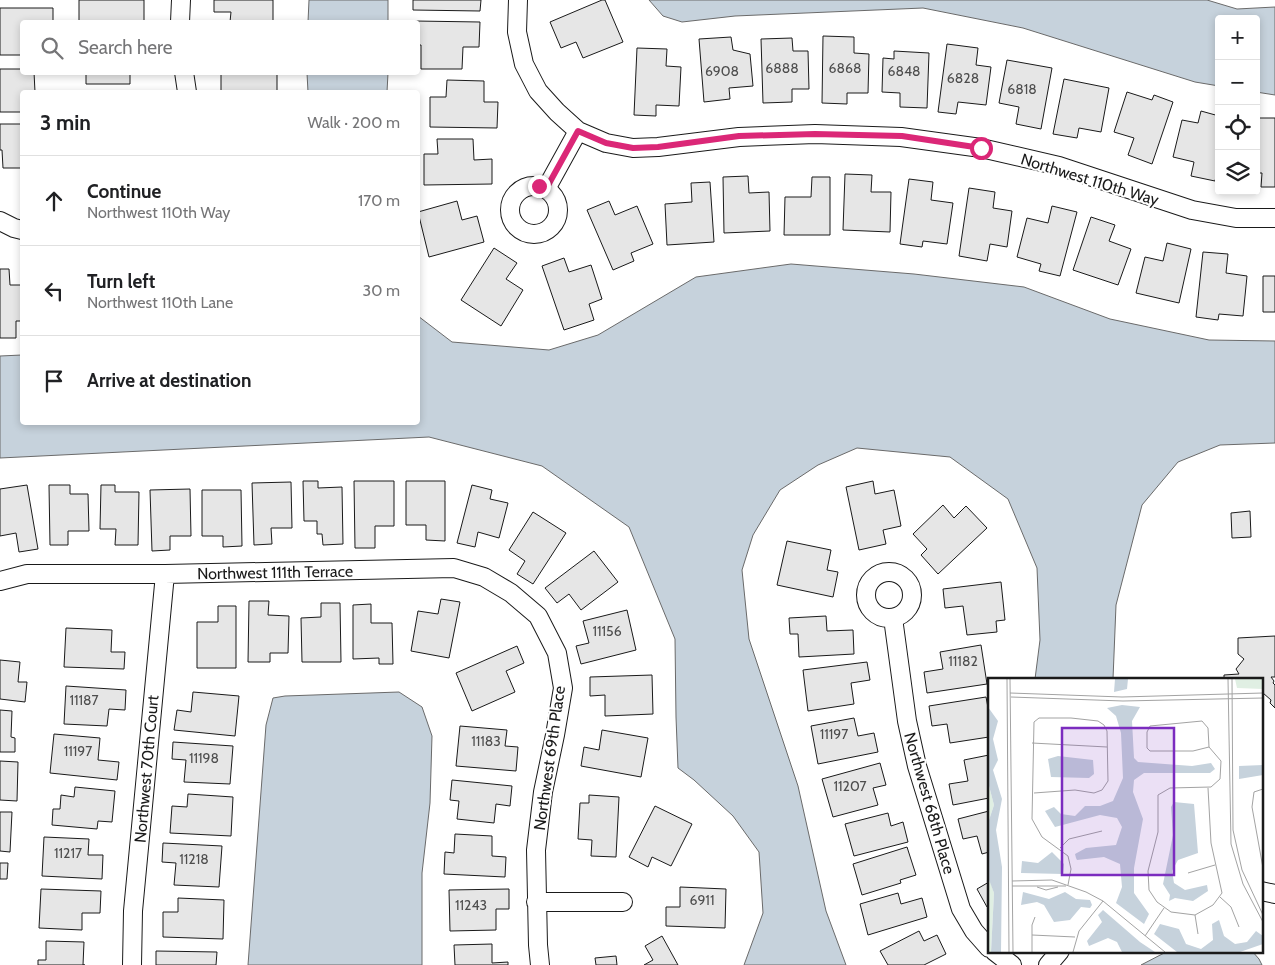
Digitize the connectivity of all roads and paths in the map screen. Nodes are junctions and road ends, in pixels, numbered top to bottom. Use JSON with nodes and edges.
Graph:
{"nodes":[{"id":1,"x":181,"y":0,"type":"edge"},
{"id":2,"x":518,"y":0,"type":"edge"},
{"id":3,"x":180,"y":20,"type":"edge"},
{"id":4,"x":184,"y":75,"type":"edge"},
{"id":5,"x":187,"y":90,"type":"edge"},
{"id":6,"x":578,"y":131,"type":"junction"},
{"id":7,"x":546,"y":189,"type":"dead end"},
{"id":8,"x":1275,"y":218,"type":"edge"},
{"id":9,"x":0,"y":221,"type":"edge"},
{"id":10,"x":20,"y":230,"type":"edge"},
{"id":11,"x":165,"y":574,"type":"junction"},
{"id":12,"x":0,"y":581,"type":"edge"},
{"id":13,"x":538,"y":616,"type":"joint"},
{"id":14,"x":892,"y":618,"type":"dead end"},
{"id":15,"x":1262,"y":891,"type":"edge"},
{"id":16,"x":1275,"y":894,"type":"edge"},
{"id":17,"x":536,"y":902,"type":"junction"},
{"id":18,"x":623,"y":902,"type":"dead end"},
{"id":19,"x":988,"y":947,"type":"edge"},
{"id":20,"x":995,"y":952,"type":"edge"},
{"id":21,"x":1059,"y":952,"type":"edge"},
{"id":22,"x":132,"y":965,"type":"edge"},
{"id":23,"x":540,"y":965,"type":"edge"},
{"id":24,"x":1012,"y":965,"type":"edge"},
{"id":25,"x":1048,"y":965,"type":"edge"}],
"edges":[{"from":1,"to":3,"type":"street"},
{"from":2,"to":6,"type":"street"},
{"from":4,"to":5,"type":"street"},
{"from":6,"to":7,"type":"street"},
{"from":6,"to":8,"type":"street","name":"Northwest 110th Way"},
{"from":9,"to":10,"type":"street"},
{"from":11,"to":12,"type":"street","name":"Northwest 111th Terrace"},
{"from":11,"to":13,"type":"street","name":"Northwest 111th Terrace"},
{"from":11,"to":22,"type":"street","name":"Northwest 70th Court"},
{"from":13,"to":17,"type":"street","name":"Northwest 69th Place"},
{"from":14,"to":19,"type":"street","name":"Northwest 68th Place"},
{"from":15,"to":16,"type":"street"},
{"from":17,"to":18,"type":"street"},
{"from":17,"to":23,"type":"street","name":"Northwest 69th Place"},
{"from":20,"to":24,"type":"street"},
{"from":21,"to":25,"type":"street"}]}
